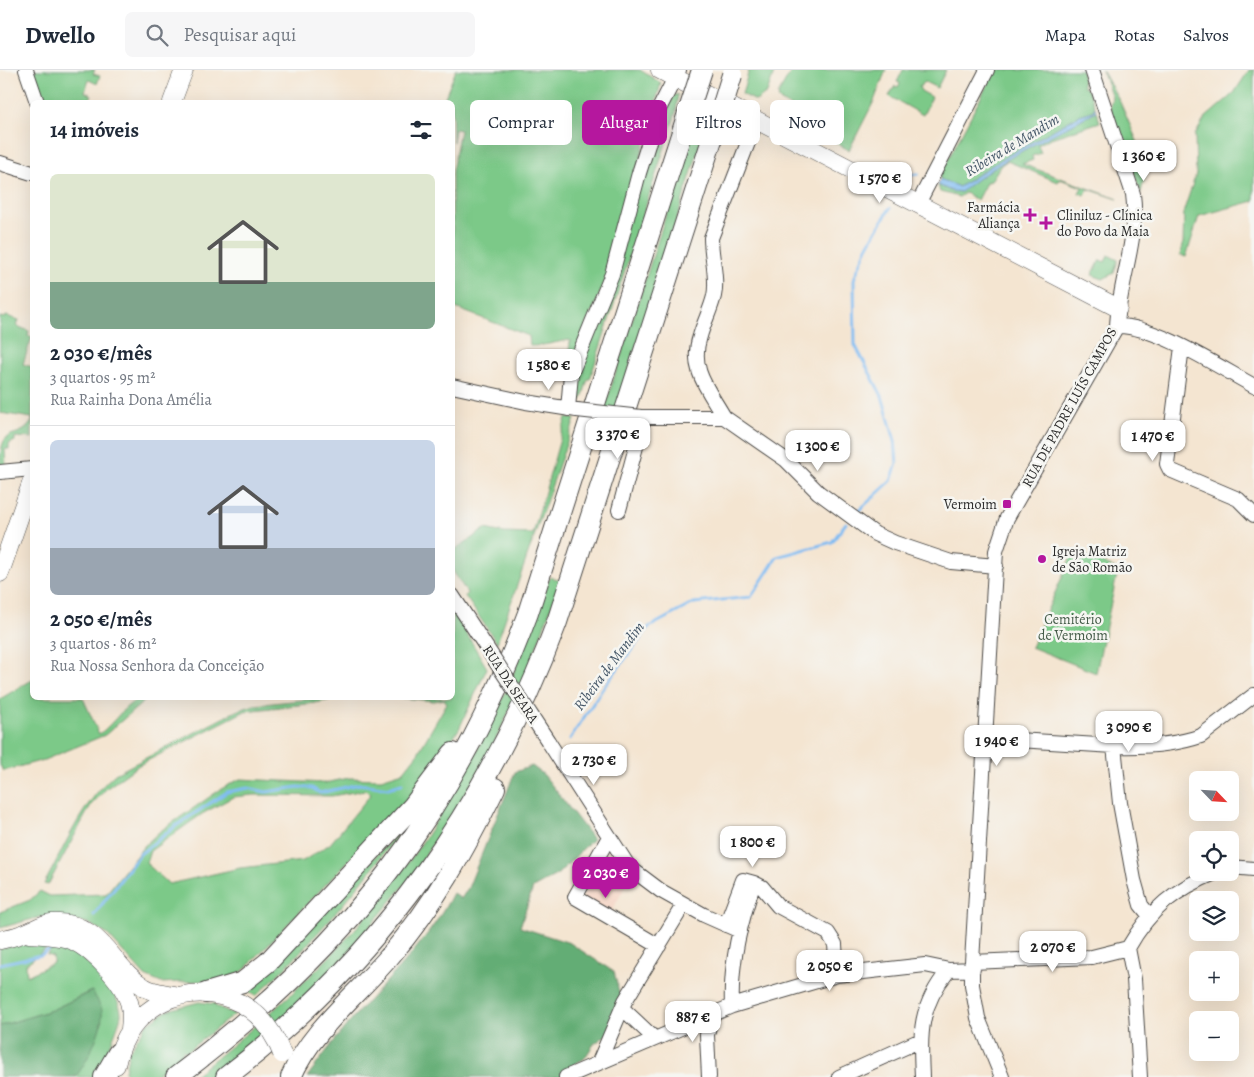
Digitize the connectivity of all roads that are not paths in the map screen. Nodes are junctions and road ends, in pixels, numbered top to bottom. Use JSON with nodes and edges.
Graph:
{"nodes":[{"id":1,"x":26,"y":70,"type":"edge"},
{"id":2,"x":184,"y":70,"type":"edge"},
{"id":3,"x":702,"y":70,"type":"edge"},
{"id":4,"x":987,"y":70,"type":"edge"},
{"id":5,"x":1092,"y":70,"type":"edge"},
{"id":6,"x":673,"y":72,"type":"edge"},
{"id":7,"x":733,"y":72,"type":"edge"},
{"id":8,"x":36,"y":100,"type":"edge"},
{"id":9,"x":173,"y":100,"type":"edge"},
{"id":10,"x":724,"y":100,"type":"edge"},
{"id":11,"x":760,"y":119,"type":"edge"},
{"id":12,"x":760,"y":120,"type":"edge"},
{"id":13,"x":740,"y":145,"type":"edge"},
{"id":14,"x":0,"y":164,"type":"edge"},
{"id":15,"x":30,"y":172,"type":"edge"},
{"id":16,"x":922,"y":196,"type":"junction"},
{"id":17,"x":1119,"y":303,"type":"junction"},
{"id":18,"x":1117,"y":326,"type":"junction"},
{"id":19,"x":1182,"y":348,"type":"junction"},
{"id":20,"x":1254,"y":386,"type":"edge"},
{"id":21,"x":455,"y":387,"type":"edge"},
{"id":22,"x":572,"y":409,"type":"junction"},
{"id":23,"x":642,"y":417,"type":"junction"},
{"id":24,"x":724,"y":417,"type":"junction"},
{"id":25,"x":30,"y":469,"type":"edge"},
{"id":26,"x":0,"y":472,"type":"edge"},
{"id":27,"x":30,"y":487,"type":"edge"},
{"id":28,"x":620,"y":510,"type":"dead end"},
{"id":29,"x":1254,"y":515,"type":"edge"},
{"id":30,"x":996,"y":566,"type":"junction"},
{"id":31,"x":0,"y":573,"type":"edge"},
{"id":32,"x":455,"y":600,"type":"edge"},
{"id":33,"x":498,"y":689,"type":"junction"},
{"id":34,"x":1254,"y":695,"type":"edge"},
{"id":35,"x":520,"y":715,"type":"junction"},
{"id":36,"x":984,"y":738,"type":"junction"},
{"id":37,"x":1114,"y":746,"type":"junction"},
{"id":38,"x":609,"y":837,"type":"junction"},
{"id":39,"x":1239,"y":868,"type":"edge"},
{"id":40,"x":1254,"y":869,"type":"edge"},
{"id":41,"x":1196,"y":881,"type":"edge"},
{"id":42,"x":754,"y":883,"type":"junction"},
{"id":43,"x":684,"y":904,"type":"junction"},
{"id":44,"x":1149,"y":915,"type":"junction"},
{"id":45,"x":726,"y":925,"type":"junction"},
{"id":46,"x":740,"y":931,"type":"junction"},
{"id":47,"x":24,"y":934,"type":"junction"},
{"id":48,"x":0,"y":940,"type":"edge"},
{"id":49,"x":659,"y":946,"type":"junction"},
{"id":50,"x":1128,"y":948,"type":"junction"},
{"id":51,"x":972,"y":966,"type":"junction"},
{"id":52,"x":949,"y":970,"type":"junction"},
{"id":53,"x":836,"y":975,"type":"junction"},
{"id":54,"x":206,"y":993,"type":"junction"},
{"id":55,"x":177,"y":996,"type":"junction"},
{"id":56,"x":732,"y":1006,"type":"junction"},
{"id":57,"x":622,"y":1008,"type":"junction"},
{"id":58,"x":712,"y":1014,"type":"junction"},
{"id":59,"x":130,"y":1029,"type":"junction"},
{"id":60,"x":654,"y":1039,"type":"junction"},
{"id":61,"x":921,"y":1040,"type":"junction"},
{"id":62,"x":118,"y":1053,"type":"junction"},
{"id":63,"x":599,"y":1062,"type":"junction"},
{"id":64,"x":104,"y":1077,"type":"edge"},
{"id":65,"x":115,"y":1077,"type":"edge"},
{"id":66,"x":176,"y":1077,"type":"edge"},
{"id":67,"x":226,"y":1077,"type":"edge"},
{"id":68,"x":285,"y":1077,"type":"edge"},
{"id":69,"x":291,"y":1077,"type":"edge"},
{"id":70,"x":566,"y":1077,"type":"edge"},
{"id":71,"x":709,"y":1077,"type":"edge"},
{"id":72,"x":839,"y":1077,"type":"edge"},
{"id":73,"x":922,"y":1077,"type":"edge"},
{"id":74,"x":1002,"y":1077,"type":"edge"},
{"id":75,"x":1140,"y":1077,"type":"edge"}],
"edges":[{"from":1,"to":8,"type":"street"},
{"from":2,"to":9,"type":"main road"},
{"from":3,"to":33,"type":"highway","bridge":true},
{"from":4,"to":16,"type":"street"},
{"from":5,"to":17,"type":"street","name":"RUA DE PADRE LUÍS CAMPOS"},
{"from":6,"to":10,"type":"main road"},
{"from":6,"to":22,"type":"street"},
{"from":7,"to":35,"type":"highway","bridge":true},
{"from":11,"to":16,"type":"main road"},
{"from":12,"to":17,"type":"main road"},
{"from":13,"to":24,"type":"street"},
{"from":14,"to":15,"type":"street"},
{"from":16,"to":17,"type":"main road"},
{"from":17,"to":18,"type":"street","name":"RUA DE PADRE LUÍS CAMPOS"},
{"from":18,"to":19,"type":"street"},
{"from":18,"to":30,"type":"street","name":"RUA DE PADRE LUÍS CAMPOS"},
{"from":19,"to":20,"type":"street"},
{"from":19,"to":29,"type":"street"},
{"from":21,"to":22,"type":"street"},
{"from":22,"to":23,"type":"street","bridge":true},
{"from":23,"to":24,"type":"street"},
{"from":23,"to":28,"type":"street"},
{"from":24,"to":30,"type":"street"},
{"from":25,"to":26,"type":"street"},
{"from":27,"to":31,"type":"main road"},
{"from":30,"to":36,"type":"street","name":"RUA DE PADRE LUÍS CAMPOS"},
{"from":32,"to":38,"type":"street","name":"RUA DA SEARA","bridge":true},
{"from":33,"to":54,"type":"highway"},
{"from":33,"to":66,"type":"highway"},
{"from":34,"to":37,"type":"street"},
{"from":35,"to":67,"type":"highway"},
{"from":35,"to":69,"type":"highway"},
{"from":36,"to":37,"type":"street"},
{"from":36,"to":51,"type":"street","name":"RUA DE PADRE LUÍS CAMPOS"},
{"from":37,"to":44,"type":"street"},
{"from":38,"to":43,"type":"street","name":"RUA DA SEARA"},
{"from":38,"to":49,"type":"street"},
{"from":39,"to":40,"type":"street"},
{"from":41,"to":44,"type":"street"},
{"from":42,"to":45,"type":"street"},
{"from":42,"to":46,"type":"street"},
{"from":42,"to":53,"type":"street"},
{"from":43,"to":45,"type":"street","name":"RUA DA SEARA"},
{"from":43,"to":49,"type":"street"},
{"from":44,"to":50,"type":"street"},
{"from":45,"to":46,"type":"street","name":"RUA DA SEARA"},
{"from":46,"to":56,"type":"street"},
{"from":47,"to":48,"type":"main road"},
{"from":47,"to":55,"type":"main road"},
{"from":47,"to":59,"type":"main road"},
{"from":49,"to":57,"type":"street"},
{"from":50,"to":51,"type":"street"},
{"from":50,"to":75,"type":"street"},
{"from":51,"to":52,"type":"street"},
{"from":51,"to":74,"type":"street","name":"RUA DE PADRE LUÍS CAMPOS"},
{"from":52,"to":53,"type":"street"},
{"from":52,"to":61,"type":"street"},
{"from":53,"to":56,"type":"street"},
{"from":54,"to":55,"type":"main road"},
{"from":54,"to":68,"type":"main road","bridge":true},
{"from":55,"to":59,"type":"main road"},
{"from":56,"to":58,"type":"street"},
{"from":57,"to":60,"type":"street"},
{"from":57,"to":63,"type":"street"},
{"from":58,"to":60,"type":"street"},
{"from":58,"to":71,"type":"street"},
{"from":59,"to":62,"type":"main road"},
{"from":60,"to":63,"type":"street"},
{"from":61,"to":72,"type":"street"},
{"from":61,"to":73,"type":"street"},
{"from":62,"to":64,"type":"highway"},
{"from":62,"to":65,"type":"main road"},
{"from":63,"to":70,"type":"street"}]}
